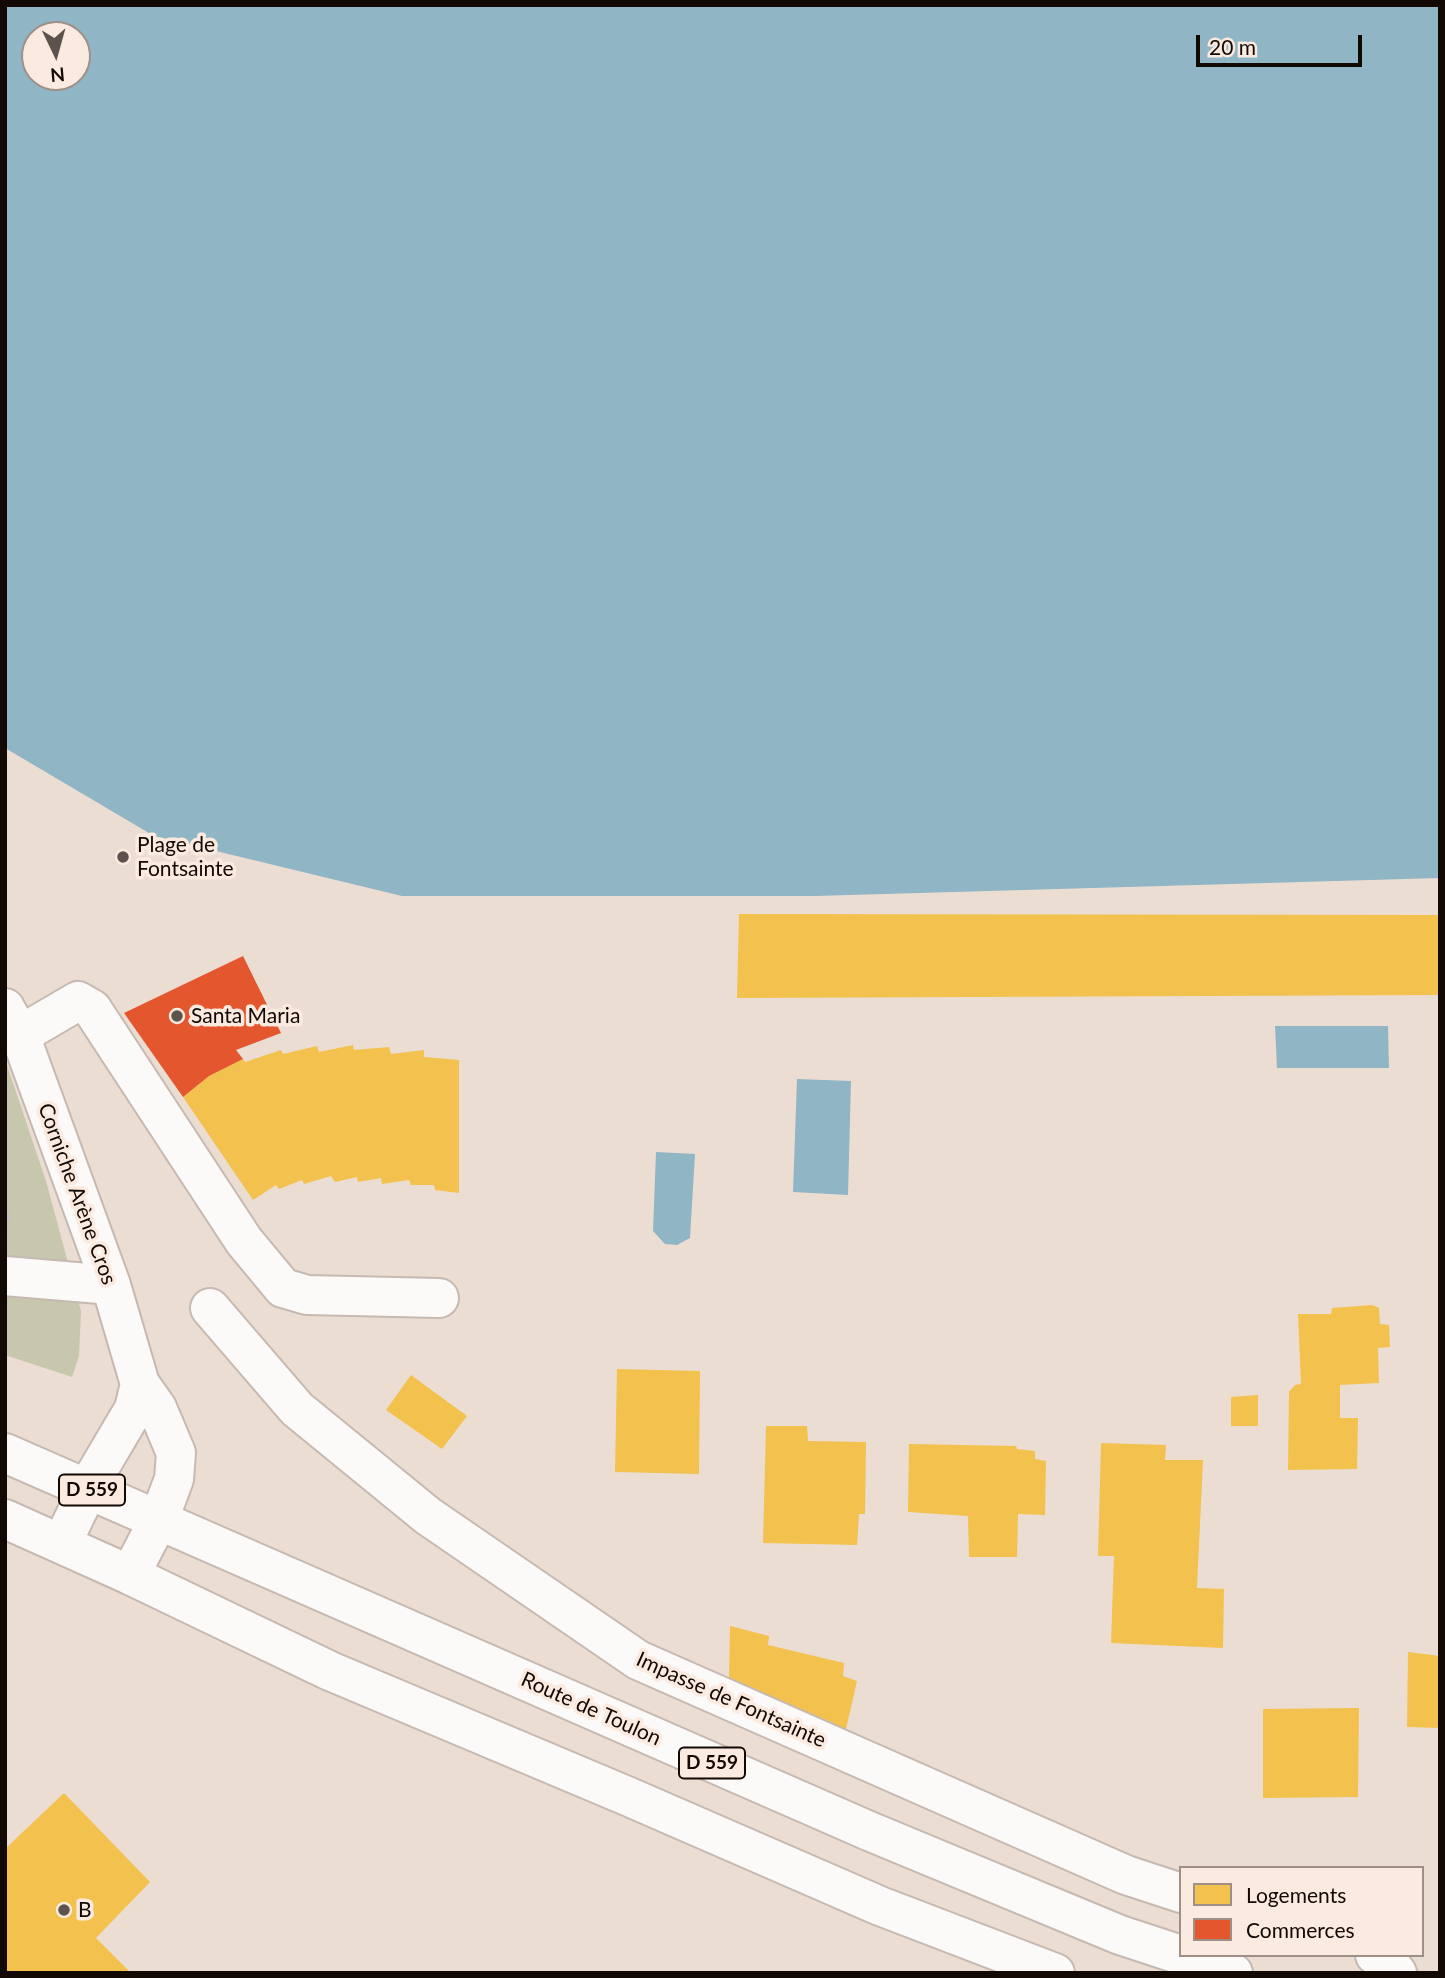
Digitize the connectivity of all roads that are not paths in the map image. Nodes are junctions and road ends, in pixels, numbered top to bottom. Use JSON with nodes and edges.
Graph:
{"nodes":[{"id":1,"x":13,"y":1022,"type":"edge"},
{"id":2,"x":5,"y":1276,"type":"edge"},
{"id":3,"x":111,"y":1285,"type":"junction"},
{"id":4,"x":439,"y":1298,"type":"dead end"},
{"id":5,"x":210,"y":1308,"type":"dead end"},
{"id":6,"x":140,"y":1384,"type":"junction"},
{"id":7,"x":5,"y":1453,"type":"edge"},
{"id":8,"x":89,"y":1489,"type":"junction"},
{"id":9,"x":5,"y":1518,"type":"edge"},
{"id":10,"x":159,"y":1519,"type":"junction"},
{"id":11,"x":62,"y":1543,"type":"junction"},
{"id":12,"x":130,"y":1575,"type":"junction"},
{"id":13,"x":1179,"y":1891,"type":"edge"},
{"id":14,"x":1179,"y":1954,"type":"edge"},
{"id":15,"x":1187,"y":1957,"type":"edge"},
{"id":16,"x":1380,"y":1957,"type":"edge"},
{"id":17,"x":1055,"y":1973,"type":"edge"},
{"id":18,"x":1233,"y":1973,"type":"edge"},
{"id":19,"x":1397,"y":1973,"type":"edge"}],
"edges":[{"from":1,"to":3,"type":"main road","name":"Corniche Arène Cros"},
{"from":1,"to":4,"type":"main road"},
{"from":2,"to":3,"type":"main road"},
{"from":3,"to":6,"type":"main road","name":"Corniche Arène Cros"},
{"from":5,"to":13,"type":"main road","name":"Impasse de Fontsainte"},
{"from":6,"to":8,"type":"main road","number":"D 559"},
{"from":6,"to":10,"type":"main road","name":"Corniche Arène Cros"},
{"from":7,"to":8,"type":"main road","name":"Route de Toulon","number":"D 559"},
{"from":8,"to":10,"type":"main road","name":"Route de Toulon","number":"D 559"},
{"from":8,"to":11,"type":"main road","number":"D 559"},
{"from":9,"to":11,"type":"main road"},
{"from":10,"to":12,"type":"main road"},
{"from":10,"to":14,"type":"main road","name":"Route de Toulon","number":"D 559"},
{"from":11,"to":12,"type":"main road"},
{"from":12,"to":17,"type":"main road"},
{"from":15,"to":18,"type":"main road","name":"Route de Toulon","number":"D 559"},
{"from":16,"to":19,"type":"main road"}]}
